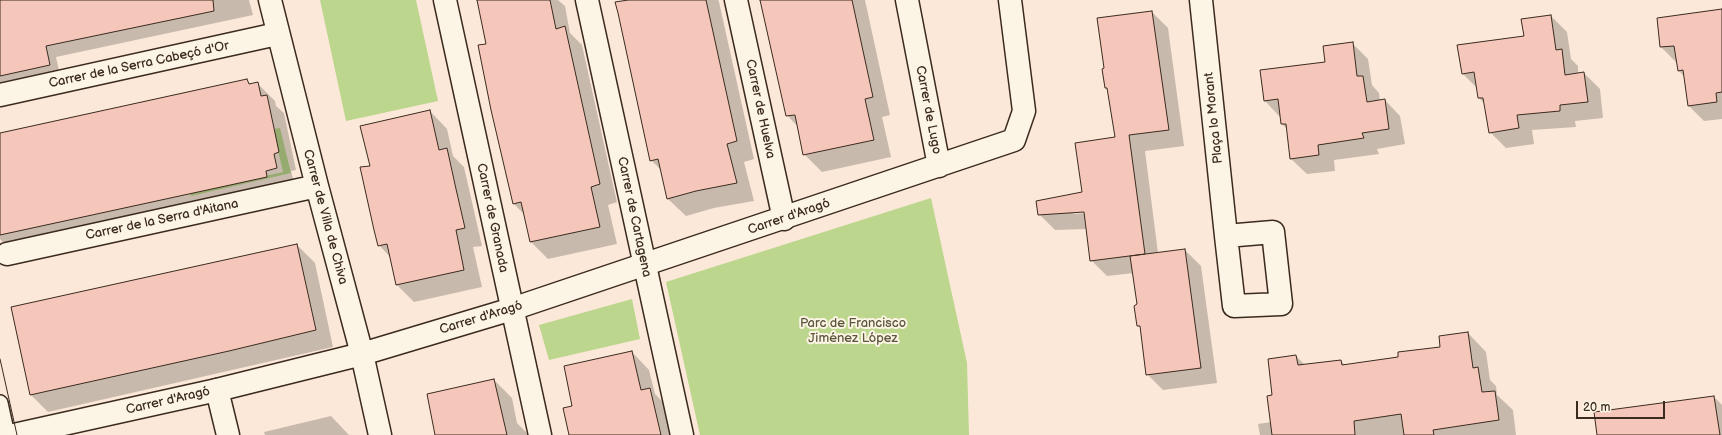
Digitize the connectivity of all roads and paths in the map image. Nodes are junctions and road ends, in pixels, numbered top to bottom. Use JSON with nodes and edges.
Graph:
{"nodes":[{"id":1,"x":270,"y":0,"type":"edge"},
{"id":2,"x":445,"y":0,"type":"edge"},
{"id":3,"x":587,"y":0,"type":"edge"},
{"id":4,"x":736,"y":0,"type":"edge"},
{"id":5,"x":907,"y":0,"type":"edge"},
{"id":6,"x":1010,"y":0,"type":"edge"},
{"id":7,"x":1201,"y":0,"type":"edge"},
{"id":8,"x":277,"y":34,"type":"junction"},
{"id":9,"x":0,"y":95,"type":"edge"},
{"id":10,"x":939,"y":166,"type":"junction"},
{"id":11,"x":316,"y":186,"type":"junction"},
{"id":12,"x":784,"y":219,"type":"junction"},
{"id":13,"x":1226,"y":236,"type":"dead end"},
{"id":14,"x":7,"y":254,"type":"dead end"},
{"id":15,"x":645,"y":264,"type":"junction"},
{"id":16,"x":512,"y":309,"type":"junction"},
{"id":17,"x":362,"y":354,"type":"junction"},
{"id":18,"x":218,"y":390,"type":"junction"},
{"id":19,"x":0,"y":403,"type":"edge"},
{"id":20,"x":7,"y":435,"type":"edge"},
{"id":21,"x":14,"y":435,"type":"edge"},
{"id":22,"x":228,"y":435,"type":"edge"},
{"id":23,"x":380,"y":435,"type":"edge"},
{"id":24,"x":540,"y":435,"type":"edge"},
{"id":25,"x":682,"y":435,"type":"edge"}],
"edges":[{"from":1,"to":8,"type":"street","name":"Carrer de Villa de Chiva"},
{"from":2,"to":16,"type":"street","name":"Carrer de Granada"},
{"from":3,"to":15,"type":"street","name":"Carrer de Cartagena"},
{"from":4,"to":12,"type":"street","name":"Carrer de Huelva"},
{"from":5,"to":10,"type":"street","name":"Carrer de Lugo"},
{"from":6,"to":10,"type":"street","name":"Carrer de Lugo"},
{"from":7,"to":13,"type":"street","name":"Plaça lo Morant"},
{"from":8,"to":9,"type":"street","name":"Carrer de la Serra Cabeçó d'Or"},
{"from":8,"to":11,"type":"street","name":"Carrer de Villa de Chiva"},
{"from":10,"to":12,"type":"street","name":"Carrer d'Aragó"},
{"from":11,"to":14,"type":"street","name":"Carrer de la Serra d'Aitana"},
{"from":11,"to":17,"type":"street","name":"Carrer de Villa de Chiva"},
{"from":12,"to":15,"type":"street","name":"Carrer d'Aragó"},
{"from":15,"to":16,"type":"street","name":"Carrer d'Aragó"},
{"from":15,"to":25,"type":"street","name":"Carrer de Cartagena"},
{"from":16,"to":17,"type":"street","name":"Carrer d'Aragó"},
{"from":16,"to":24,"type":"street","name":"Carrer de Granada"},
{"from":17,"to":18,"type":"street","name":"Carrer d'Aragó"},
{"from":17,"to":23,"type":"street","name":"Carrer de Villa de Chiva"},
{"from":18,"to":21,"type":"street","name":"Carrer d'Aragó"},
{"from":18,"to":22,"type":"street"},
{"from":19,"to":20,"type":"lane"}]}
